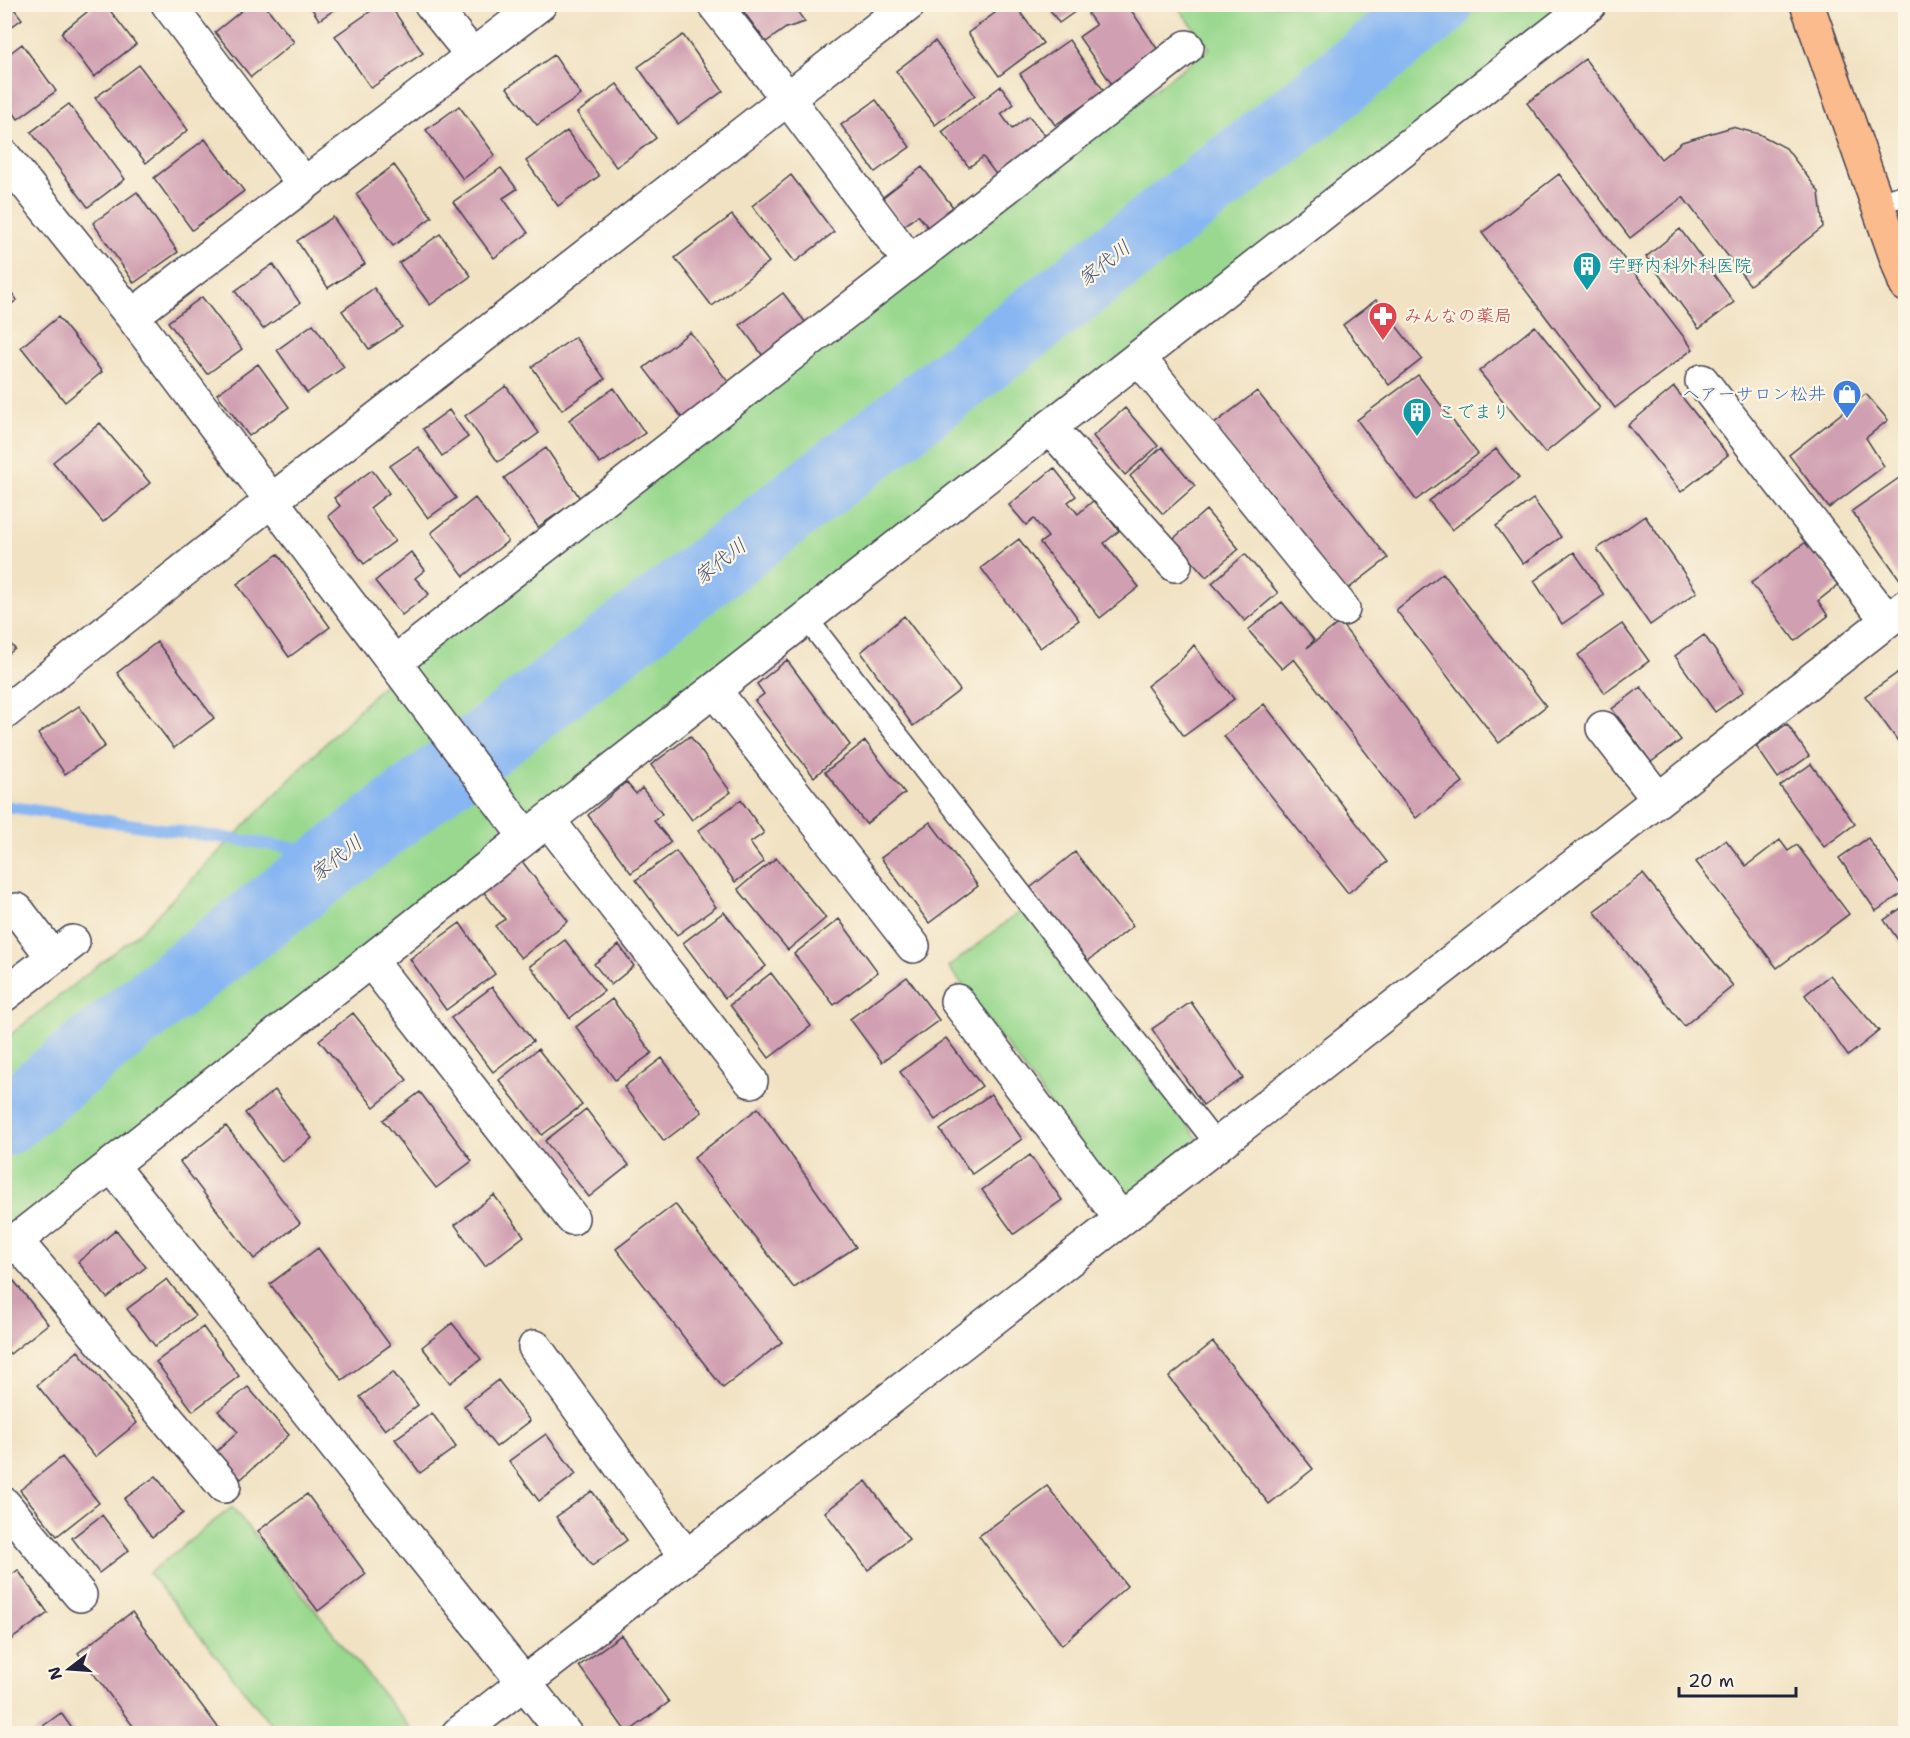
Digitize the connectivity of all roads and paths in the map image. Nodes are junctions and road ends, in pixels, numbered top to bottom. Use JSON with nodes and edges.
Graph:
{"nodes":[{"id":1,"x":168,"y":4,"type":"edge"},
{"id":2,"x":432,"y":4,"type":"edge"},
{"id":3,"x":540,"y":4,"type":"edge"},
{"id":4,"x":714,"y":4,"type":"edge"},
{"id":5,"x":909,"y":4,"type":"edge"},
{"id":6,"x":1590,"y":4,"type":"edge"},
{"id":7,"x":1807,"y":4,"type":"edge"},
{"id":8,"x":1186,"y":48,"type":"dead end"},
{"id":9,"x":473,"y":56,"type":"junction"},
{"id":10,"x":788,"y":99,"type":"junction"},
{"id":11,"x":11,"y":176,"type":"edge"},
{"id":12,"x":304,"y":184,"type":"junction"},
{"id":13,"x":1891,"y":199,"type":"edge"},
{"id":14,"x":910,"y":262,"type":"junction"},
{"id":15,"x":1905,"y":285,"type":"edge"},
{"id":16,"x":132,"y":316,"type":"junction"},
{"id":17,"x":1139,"y":358,"type":"junction"},
{"id":18,"x":1702,"y":381,"type":"dead end"},
{"id":19,"x":1050,"y":428,"type":"junction"},
{"id":20,"x":271,"y":501,"type":"junction"},
{"id":21,"x":1175,"y":565,"type":"dead end"},
{"id":22,"x":1343,"y":609,"type":"dead end"},
{"id":23,"x":1896,"y":613,"type":"edge"},
{"id":24,"x":806,"y":618,"type":"junction"},
{"id":25,"x":394,"y":663,"type":"junction"},
{"id":26,"x":714,"y":690,"type":"junction"},
{"id":27,"x":4,"y":714,"type":"edge"},
{"id":28,"x":1603,"y":728,"type":"dead end"},
{"id":29,"x":1658,"y":799,"type":"junction"},
{"id":30,"x":527,"y":824,"type":"junction"},
{"id":31,"x":17,"y":910,"type":"dead end"},
{"id":32,"x":913,"y":946,"type":"dead end"},
{"id":33,"x":370,"y":960,"type":"junction"},
{"id":34,"x":4,"y":995,"type":"edge"},
{"id":35,"x":957,"y":1001,"type":"dead end"},
{"id":36,"x":751,"y":1081,"type":"dead end"},
{"id":37,"x":1217,"y":1145,"type":"junction"},
{"id":38,"x":111,"y":1165,"type":"junction"},
{"id":39,"x":572,"y":1218,"type":"dead end"},
{"id":40,"x":1121,"y":1219,"type":"junction"},
{"id":41,"x":10,"y":1245,"type":"edge"},
{"id":42,"x":535,"y":1347,"type":"dead end"},
{"id":43,"x":224,"y":1486,"type":"dead end"},
{"id":44,"x":4,"y":1504,"type":"edge"},
{"id":45,"x":686,"y":1557,"type":"junction"},
{"id":46,"x":80,"y":1595,"type":"dead end"},
{"id":47,"x":524,"y":1681,"type":"junction"},
{"id":48,"x":458,"y":1734,"type":"edge"},
{"id":49,"x":566,"y":1734,"type":"edge"}],
"edges":[{"from":1,"to":12,"type":"street"},
{"from":2,"to":9,"type":"street"},
{"from":3,"to":9,"type":"street"},
{"from":4,"to":10,"type":"street"},
{"from":5,"to":10,"type":"street"},
{"from":6,"to":17,"type":"street"},
{"from":7,"to":13,"type":"main road"},
{"from":8,"to":14,"type":"street"},
{"from":9,"to":12,"type":"street"},
{"from":10,"to":14,"type":"street"},
{"from":10,"to":20,"type":"street"},
{"from":11,"to":16,"type":"street"},
{"from":12,"to":16,"type":"street"},
{"from":13,"to":15,"type":"main road"},
{"from":14,"to":25,"type":"street"},
{"from":16,"to":20,"type":"street"},
{"from":17,"to":19,"type":"street"},
{"from":17,"to":22,"type":"street"},
{"from":18,"to":23,"type":"street"},
{"from":19,"to":21,"type":"street"},
{"from":19,"to":24,"type":"street"},
{"from":20,"to":25,"type":"street"},
{"from":20,"to":27,"type":"street"},
{"from":23,"to":29,"type":"street"},
{"from":24,"to":26,"type":"street"},
{"from":24,"to":37,"type":"lane"},
{"from":25,"to":30,"type":"street"},
{"from":26,"to":30,"type":"street"},
{"from":26,"to":32,"type":"street"},
{"from":28,"to":29,"type":"street"},
{"from":29,"to":37,"type":"street"},
{"from":30,"to":33,"type":"street"},
{"from":30,"to":36,"type":"street"},
{"from":31,"to":34,"type":"street"},
{"from":33,"to":38,"type":"street"},
{"from":33,"to":39,"type":"street"},
{"from":35,"to":40,"type":"street"},
{"from":37,"to":40,"type":"street"},
{"from":38,"to":41,"type":"street"},
{"from":38,"to":47,"type":"street"},
{"from":40,"to":45,"type":"street"},
{"from":41,"to":43,"type":"street"},
{"from":42,"to":45,"type":"street"},
{"from":44,"to":46,"type":"street"},
{"from":45,"to":47,"type":"street"},
{"from":47,"to":48,"type":"street"},
{"from":47,"to":49,"type":"street"}]}
